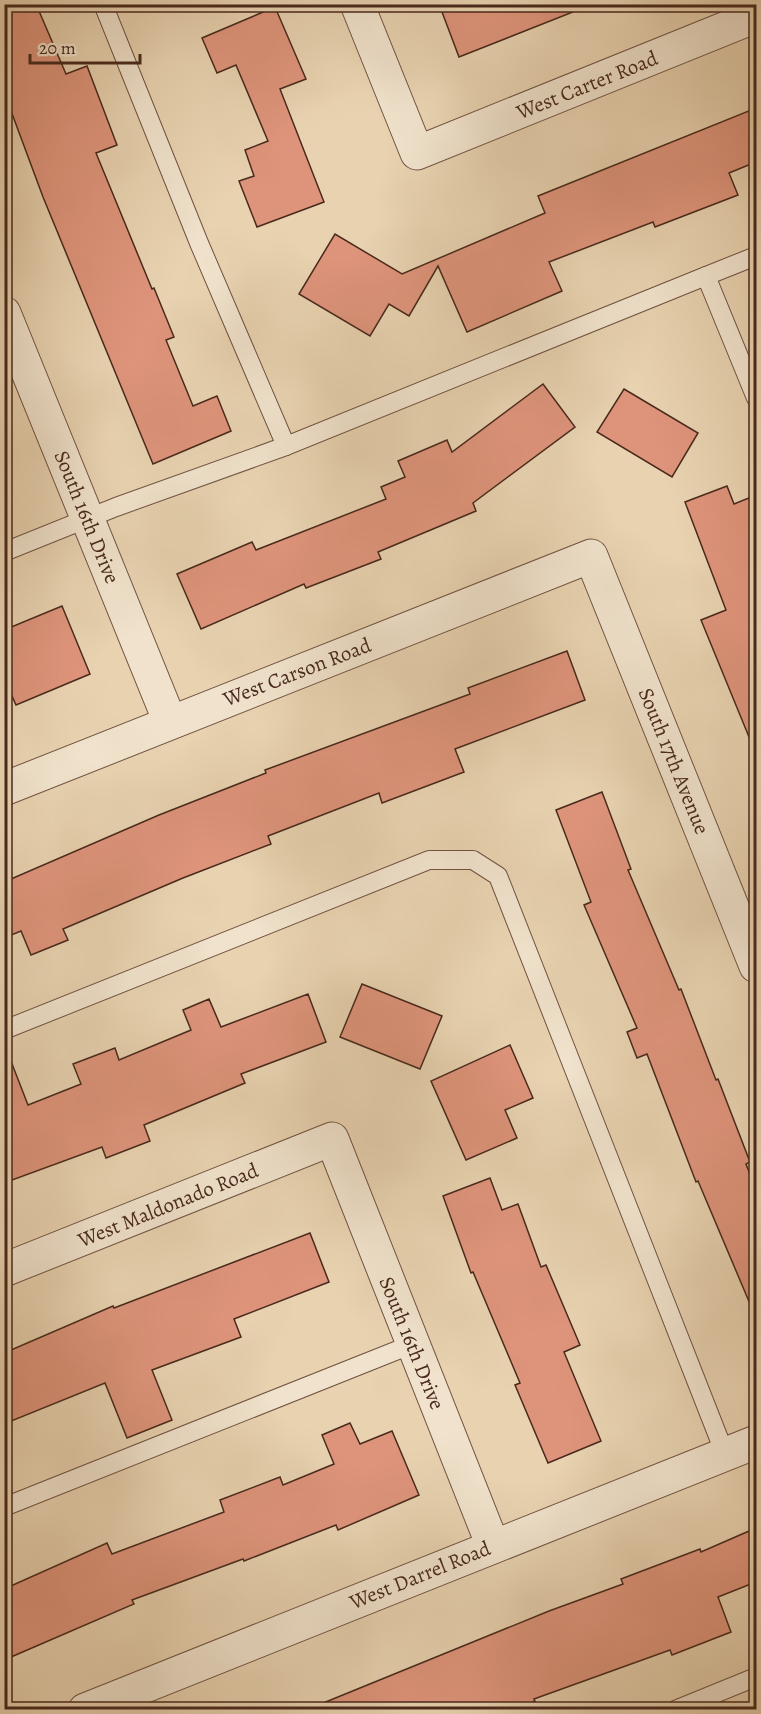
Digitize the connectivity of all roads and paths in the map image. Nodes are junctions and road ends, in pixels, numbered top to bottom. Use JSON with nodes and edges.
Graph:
{"nodes":[{"id":1,"x":103,"y":4,"type":"edge"},
{"id":2,"x":357,"y":4,"type":"edge"},
{"id":3,"x":756,"y":16,"type":"edge"},
{"id":4,"x":756,"y":256,"type":"edge"},
{"id":5,"x":706,"y":276,"type":"junction"},
{"id":6,"x":5,"y":315,"type":"edge"},
{"id":7,"x":756,"y":399,"type":"edge"},
{"id":8,"x":286,"y":446,"type":"junction"},
{"id":9,"x":87,"y":518,"type":"junction"},
{"id":10,"x":4,"y":552,"type":"edge"},
{"id":11,"x":591,"y":556,"type":"joint"},
{"id":12,"x":170,"y":722,"type":"junction"},
{"id":13,"x":4,"y":789,"type":"edge"},
{"id":14,"x":756,"y":966,"type":"edge"},
{"id":15,"x":4,"y":1030,"type":"edge"},
{"id":16,"x":332,"y":1139,"type":"joint"},
{"id":17,"x":4,"y":1270,"type":"edge"},
{"id":18,"x":413,"y":1344,"type":"junction"},
{"id":19,"x":756,"y":1442,"type":"edge"},
{"id":20,"x":725,"y":1454,"type":"junction"},
{"id":21,"x":4,"y":1507,"type":"edge"},
{"id":22,"x":493,"y":1546,"type":"junction"},
{"id":23,"x":756,"y":1677,"type":"edge"},
{"id":24,"x":85,"y":1710,"type":"edge"},
{"id":25,"x":675,"y":1710,"type":"edge"}],
"edges":[{"from":1,"to":8,"type":"lane"},
{"from":2,"to":3,"type":"street","name":"West Carter Road"},
{"from":4,"to":5,"type":"lane"},
{"from":5,"to":7,"type":"lane"},
{"from":5,"to":8,"type":"lane"},
{"from":6,"to":9,"type":"street","name":"South 16th Drive"},
{"from":8,"to":9,"type":"lane"},
{"from":9,"to":10,"type":"lane"},
{"from":9,"to":12,"type":"street","name":"South 16th Drive"},
{"from":11,"to":12,"type":"street","name":"West Carson Road"},
{"from":11,"to":14,"type":"street","name":"South 17th Avenue"},
{"from":12,"to":13,"type":"street","name":"West Carson Road"},
{"from":15,"to":20,"type":"lane"},
{"from":16,"to":17,"type":"street","name":"West Maldonado Road"},
{"from":16,"to":18,"type":"street","name":"South 16th Drive"},
{"from":18,"to":21,"type":"lane"},
{"from":18,"to":22,"type":"street","name":"South 16th Drive"},
{"from":19,"to":20,"type":"street","name":"West Darrel Road"},
{"from":20,"to":22,"type":"street","name":"West Darrel Road"},
{"from":22,"to":24,"type":"street","name":"West Darrel Road"},
{"from":23,"to":25,"type":"lane"}]}
